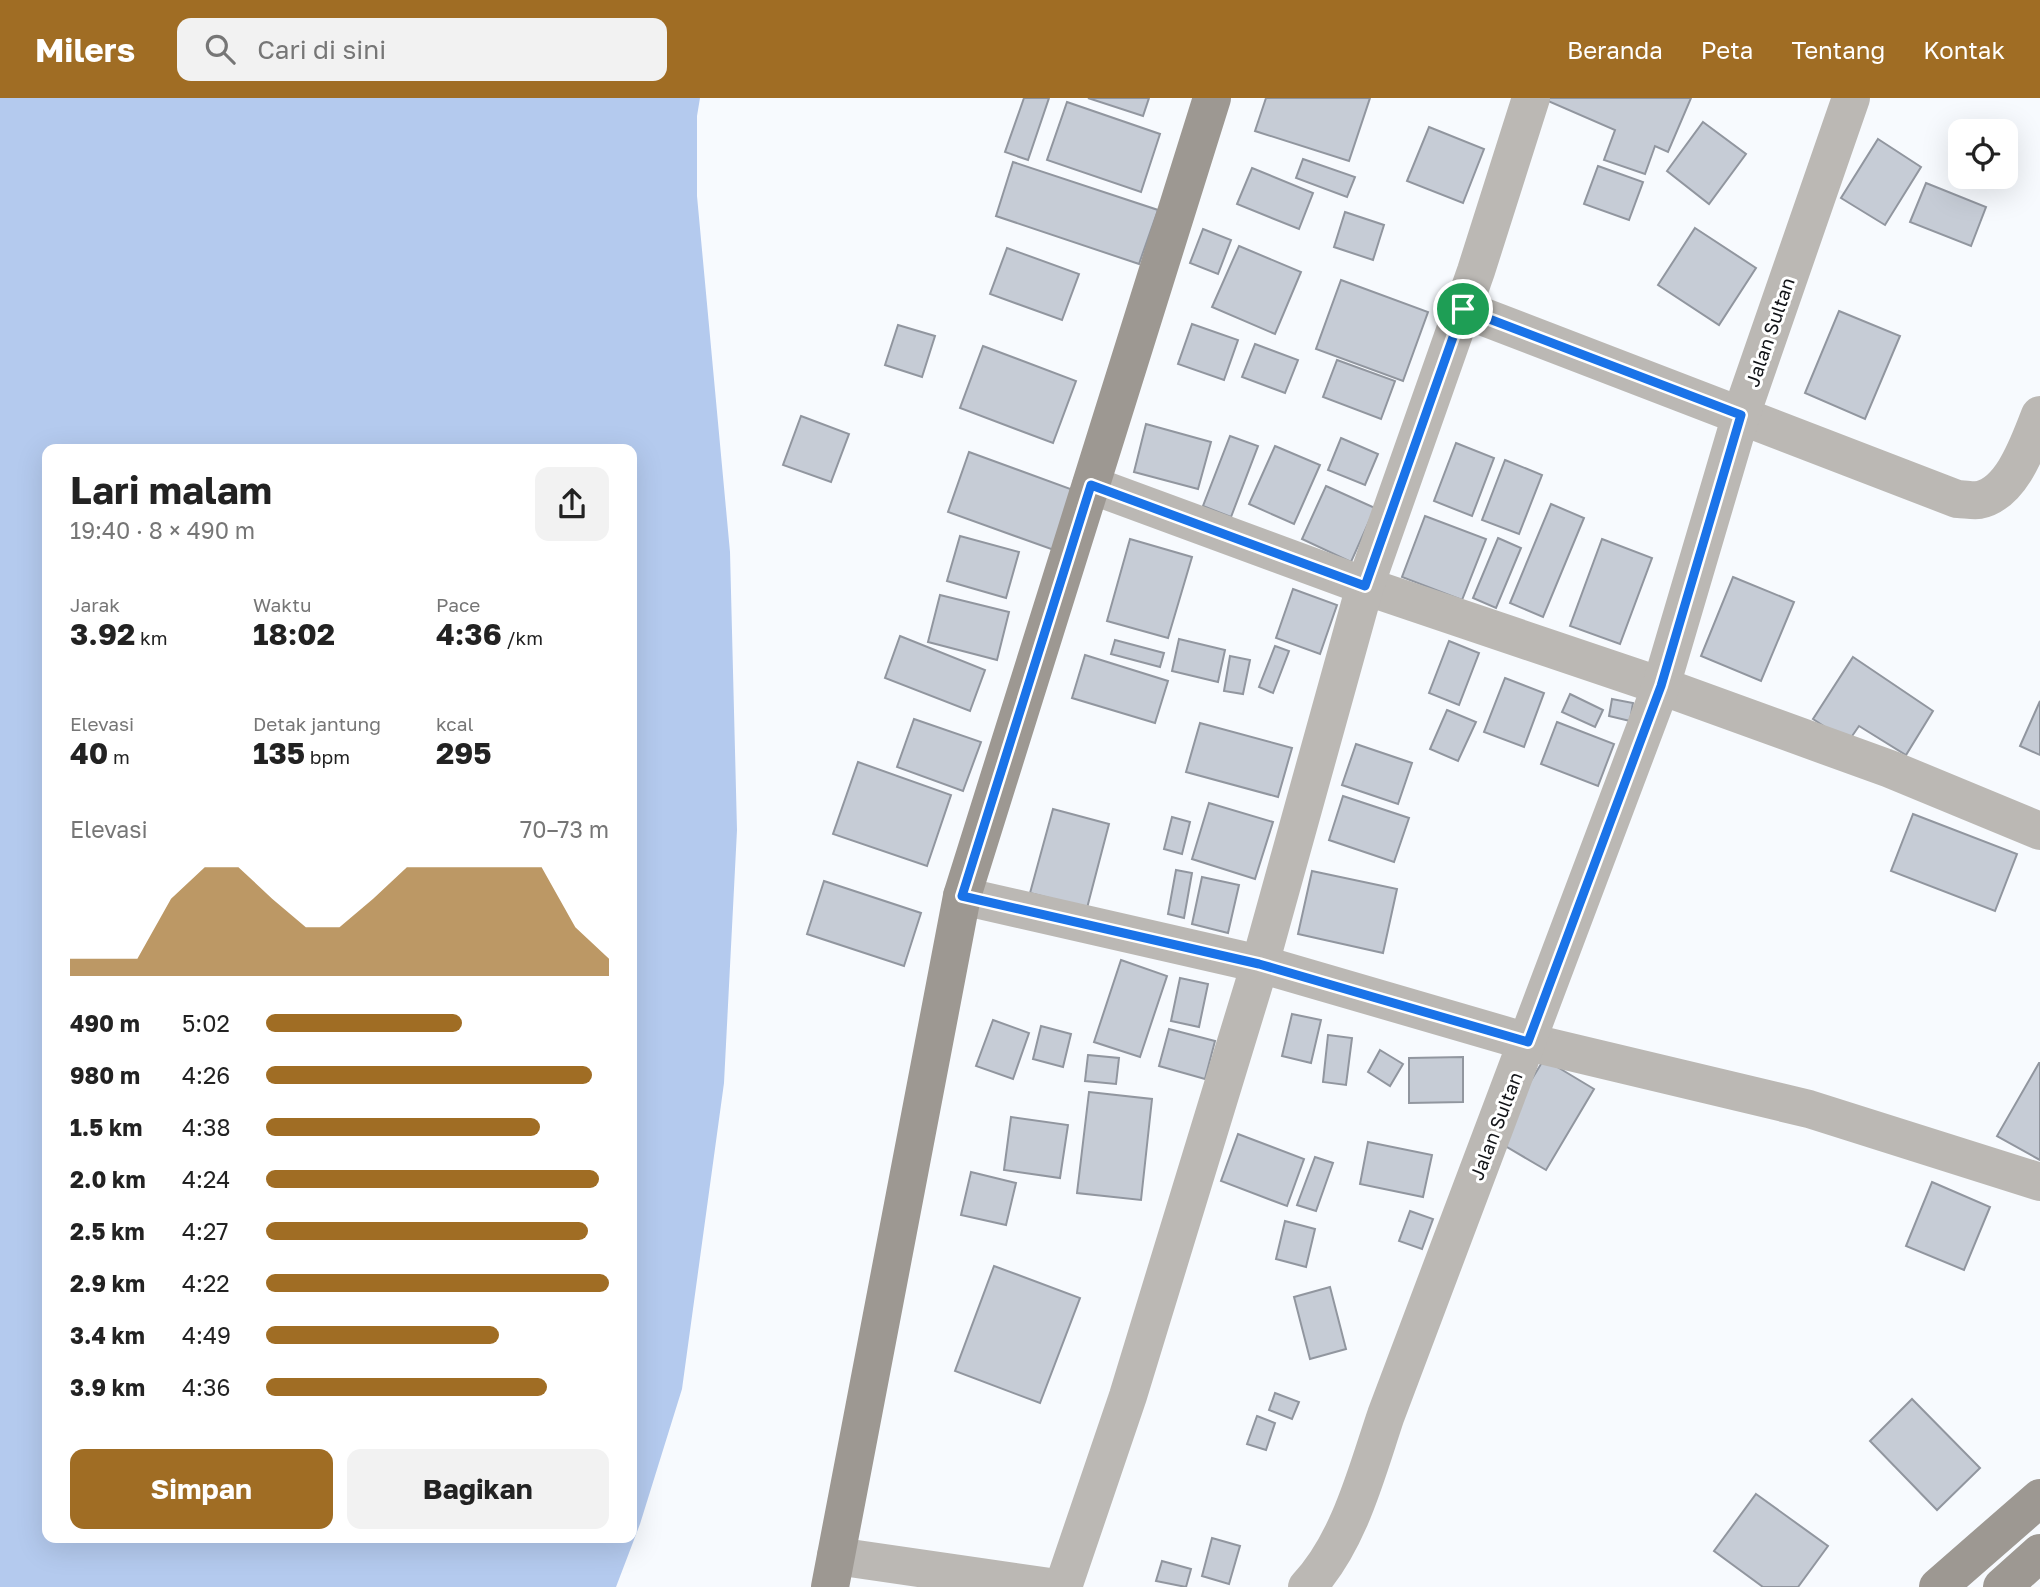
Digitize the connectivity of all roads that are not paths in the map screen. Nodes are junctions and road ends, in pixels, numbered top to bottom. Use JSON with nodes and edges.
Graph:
{"nodes":[{"id":1,"x":1212,"y":98,"type":"edge"},
{"id":2,"x":1531,"y":98,"type":"edge"},
{"id":3,"x":1851,"y":98,"type":"edge"},
{"id":4,"x":1463,"y":309,"type":"junction"},
{"id":5,"x":1741,"y":415,"type":"junction"},
{"id":6,"x":2040,"y":415,"type":"edge"},
{"id":7,"x":1091,"y":485,"type":"junction"},
{"id":8,"x":1365,"y":586,"type":"junction"},
{"id":9,"x":1661,"y":686,"type":"junction"},
{"id":10,"x":2040,"y":831,"type":"edge"},
{"id":11,"x":962,"y":896,"type":"junction"},
{"id":12,"x":1259,"y":964,"type":"junction"},
{"id":13,"x":1528,"y":1042,"type":"junction"},
{"id":14,"x":2040,"y":1182,"type":"edge"},
{"id":15,"x":2040,"y":1498,"type":"edge"},
{"id":16,"x":2040,"y":1553,"type":"edge"},
{"id":17,"x":833,"y":1571,"type":"edge"},
{"id":18,"x":1050,"y":1587,"type":"edge"},
{"id":19,"x":1063,"y":1587,"type":"edge"},
{"id":20,"x":1307,"y":1587,"type":"edge"},
{"id":21,"x":1937,"y":1587,"type":"edge"},
{"id":22,"x":2002,"y":1587,"type":"edge"}],
"edges":[{"from":1,"to":7,"type":"street"},
{"from":2,"to":4,"type":"street"},
{"from":3,"to":5,"type":"street","name":"Jalan Sultan"},
{"from":4,"to":5,"type":"street"},
{"from":4,"to":8,"type":"street"},
{"from":5,"to":6,"type":"street"},
{"from":5,"to":9,"type":"street","name":"Jalan Sultan"},
{"from":7,"to":8,"type":"street"},
{"from":7,"to":11,"type":"street"},
{"from":8,"to":9,"type":"street"},
{"from":8,"to":12,"type":"street"},
{"from":9,"to":10,"type":"street"},
{"from":9,"to":13,"type":"street","name":"Jalan Sultan"},
{"from":11,"to":12,"type":"street"},
{"from":11,"to":17,"type":"street"},
{"from":12,"to":13,"type":"street"},
{"from":12,"to":19,"type":"street"},
{"from":13,"to":14,"type":"street"},
{"from":13,"to":20,"type":"street","name":"Jalan Sultan"},
{"from":15,"to":21,"type":"street"},
{"from":16,"to":22,"type":"street"},
{"from":17,"to":18,"type":"street"}]}
